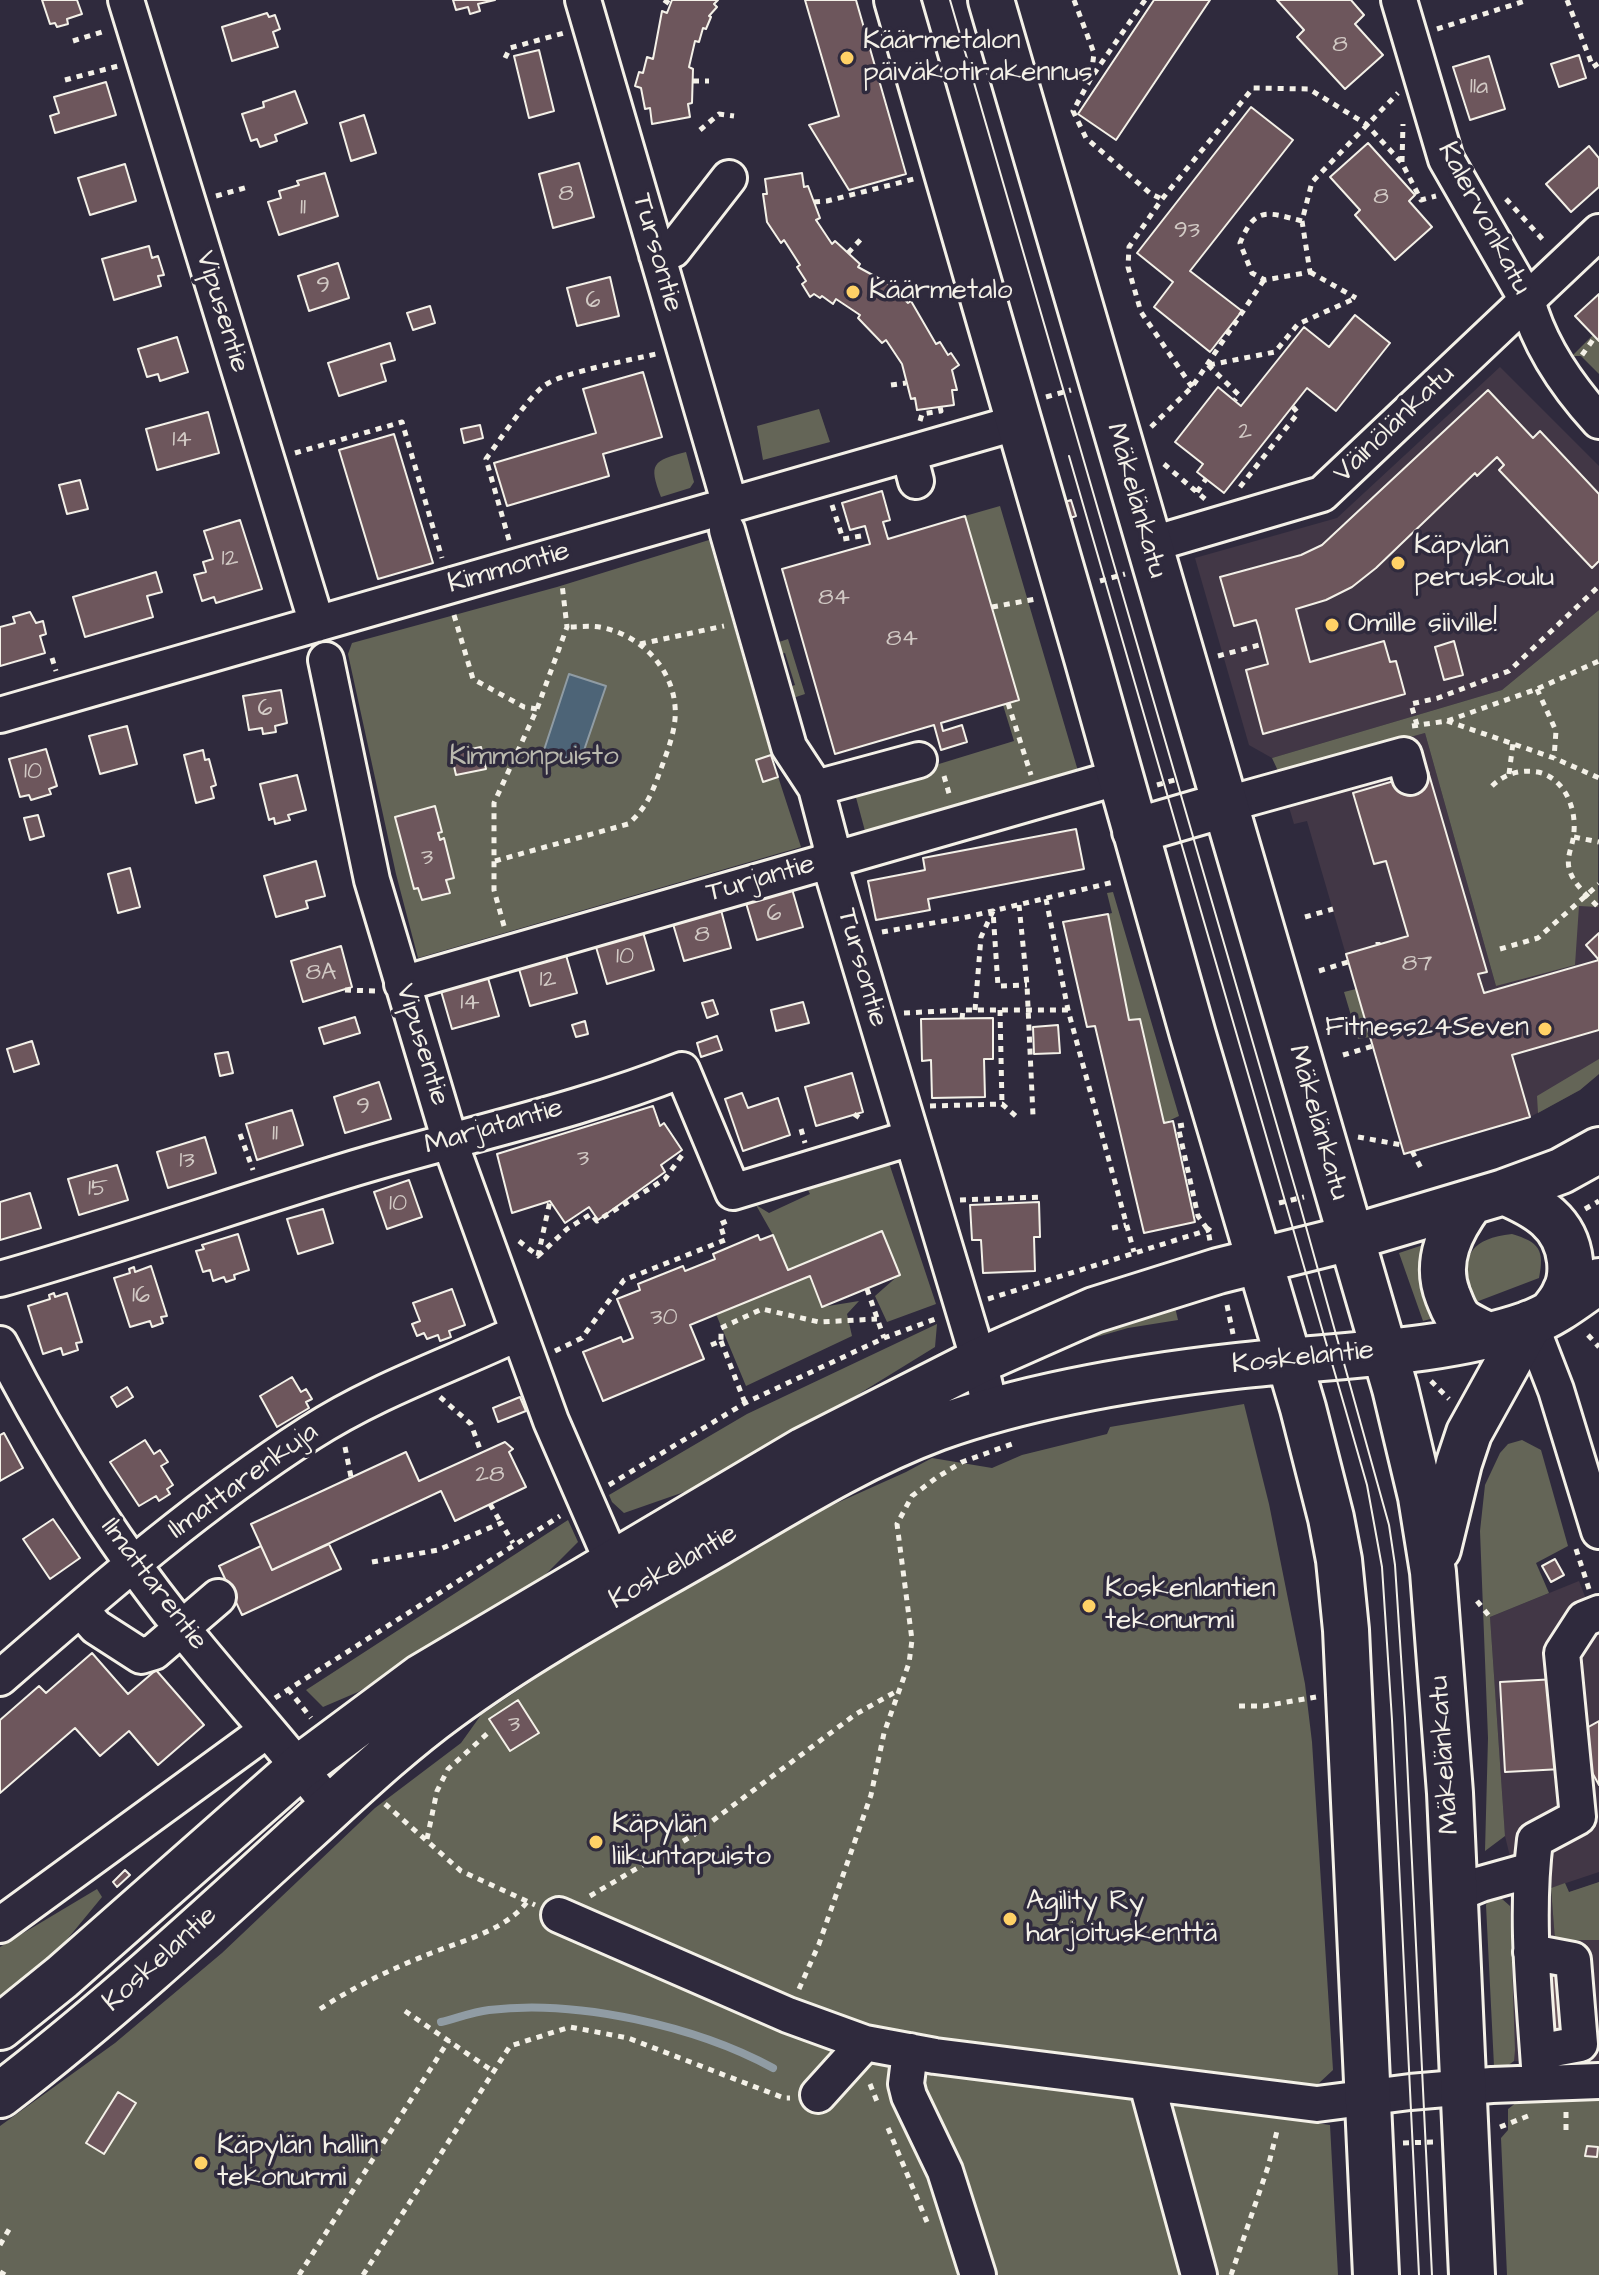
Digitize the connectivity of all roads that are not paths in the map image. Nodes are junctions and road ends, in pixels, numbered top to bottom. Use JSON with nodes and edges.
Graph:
{"nodes":[{"id":1,"x":126,"y":0,"type":"edge"},
{"id":2,"x":897,"y":0,"type":"edge"},
{"id":3,"x":991,"y":0,"type":"edge"},
{"id":4,"x":1399,"y":0,"type":"edge"},
{"id":5,"x":586,"y":12,"type":"edge"},
{"id":6,"x":729,"y":178,"type":"dead end"},
{"id":7,"x":1599,"y":232,"type":"edge"},
{"id":8,"x":657,"y":255,"type":"junction"},
{"id":9,"x":1527,"y":300,"type":"junction"},
{"id":10,"x":1015,"y":410,"type":"junction"},
{"id":11,"x":1599,"y":421,"type":"edge"},
{"id":12,"x":729,"y":518,"type":"junction"},
{"id":13,"x":1152,"y":556,"type":"junction"},
{"id":14,"x":317,"y":624,"type":"junction"},
{"id":15,"x":326,"y":660,"type":"dead end"},
{"id":16,"x":0,"y":715,"type":"edge"},
{"id":17,"x":930,"y":762,"type":"road end"},
{"id":18,"x":1120,"y":777,"type":"junction"},
{"id":19,"x":1410,"y":777,"type":"dead end"},
{"id":20,"x":816,"y":788,"type":"junction"},
{"id":21,"x":1224,"y":805,"type":"junction"},
{"id":22,"x":1135,"y":831,"type":"junction"},
{"id":23,"x":829,"y":861,"type":"junction"},
{"id":24,"x":388,"y":988,"type":"junction"},
{"id":25,"x":911,"y":1138,"type":"junction"},
{"id":26,"x":450,"y":1140,"type":"junction"},
{"id":27,"x":1599,"y":1150,"type":"edge"},
{"id":28,"x":1488,"y":1197,"type":"junction"},
{"id":29,"x":1350,"y":1238,"type":"junction"},
{"id":30,"x":1260,"y":1261,"type":"junction"},
{"id":31,"x":0,"y":1279,"type":"edge"},
{"id":32,"x":1599,"y":1281,"type":"edge"},
{"id":33,"x":1540,"y":1318,"type":"junction"},
{"id":34,"x":518,"y":1333,"type":"junction"},
{"id":35,"x":1487,"y":1335,"type":"junction"},
{"id":36,"x":0,"y":1344,"type":"edge"},
{"id":37,"x":1384,"y":1351,"type":"junction"},
{"id":38,"x":979,"y":1361,"type":"junction"},
{"id":39,"x":1290,"y":1361,"type":"junction"},
{"id":40,"x":1006,"y":1426,"type":"junction"},
{"id":41,"x":1587,"y":1540,"type":"edge"},
{"id":42,"x":134,"y":1565,"type":"junction"},
{"id":43,"x":1433,"y":1572,"type":"junction"},
{"id":44,"x":620,"y":1579,"type":"junction"},
{"id":45,"x":218,"y":1597,"type":"dead end"},
{"id":46,"x":1597,"y":1607,"type":"edge"},
{"id":47,"x":80,"y":1609,"type":"junction"},
{"id":48,"x":183,"y":1629,"type":"junction"},
{"id":49,"x":0,"y":1678,"type":"edge"},
{"id":50,"x":259,"y":1722,"type":"junction"},
{"id":51,"x":300,"y":1767,"type":"junction"},
{"id":52,"x":331,"y":1807,"type":"junction"},
{"id":53,"x":1531,"y":1870,"type":"junction"},
{"id":54,"x":1454,"y":1895,"type":"junction"},
{"id":55,"x":559,"y":1915,"type":"road end"},
{"id":56,"x":0,"y":1925,"type":"edge"},
{"id":57,"x":0,"y":2027,"type":"edge"},
{"id":58,"x":865,"y":2043,"type":"junction"},
{"id":59,"x":910,"y":2051,"type":"junction"},
{"id":60,"x":1539,"y":2067,"type":"junction"},
{"id":61,"x":1599,"y":2081,"type":"edge"},
{"id":62,"x":1147,"y":2084,"type":"junction"},
{"id":63,"x":1462,"y":2088,"type":"junction"},
{"id":64,"x":0,"y":2095,"type":"edge"},
{"id":65,"x":818,"y":2095,"type":"road end"},
{"id":66,"x":1368,"y":2097,"type":"junction"},
{"id":67,"x":978,"y":2275,"type":"edge"},
{"id":68,"x":1199,"y":2275,"type":"edge"},
{"id":69,"x":1376,"y":2275,"type":"edge"},
{"id":70,"x":1472,"y":2275,"type":"edge"}],
"edges":[{"from":1,"to":14,"type":"street","name":"Vipusentie"},
{"from":2,"to":10,"type":"main road"},
{"from":3,"to":13,"type":"main road","name":"Mäkelänkatu"},
{"from":4,"to":9,"type":"street","name":"Kalervonkatu"},
{"from":5,"to":8,"type":"street","name":"Tursontie"},
{"from":6,"to":8,"type":"street"},
{"from":7,"to":9,"type":"street","name":"Väinölänkatu"},
{"from":8,"to":12,"type":"street","name":"Tursontie"},
{"from":9,"to":11,"type":"street","name":"Kalervonkatu"},
{"from":9,"to":13,"type":"street","name":"Väinölänkatu"},
{"from":10,"to":12,"type":"street","name":"Kimmontie"},
{"from":10,"to":18,"type":"main road"},
{"from":12,"to":14,"type":"street","name":"Kimmontie"},
{"from":12,"to":20,"type":"street","name":"Tursontie"},
{"from":13,"to":21,"type":"main road","name":"Mäkelänkatu"},
{"from":14,"to":16,"type":"street","name":"Kimmontie"},
{"from":15,"to":24,"type":"street","name":"Vipusentie"},
{"from":17,"to":20,"type":"street"},
{"from":18,"to":22,"type":"main road"},
{"from":18,"to":23,"type":"street","name":"Turjantie"},
{"from":19,"to":21,"type":"street"},
{"from":20,"to":23,"type":"street","name":"Tursontie"},
{"from":21,"to":22,"type":"main road"},
{"from":21,"to":29,"type":"main road","name":"Mäkelänkatu"},
{"from":22,"to":30,"type":"main road"},
{"from":23,"to":24,"type":"street","name":"Turjantie"},
{"from":23,"to":25,"type":"street","name":"Tursontie"},
{"from":24,"to":26,"type":"street","name":"Vipusentie"},
{"from":25,"to":26,"type":"street","name":"Marjatantie"},
{"from":25,"to":38,"type":"street","name":"Tursontie"},
{"from":26,"to":31,"type":"street","name":"Marjatantie"},
{"from":26,"to":34,"type":"street","name":"Vipusentie"},
{"from":27,"to":28,"type":"main road","name":"Koskelantie"},
{"from":28,"to":29,"type":"main road","name":"Koskelantie"},
{"from":28,"to":33,"type":"main road"},
{"from":28,"to":35,"type":"main road"},
{"from":29,"to":30,"type":"main road","name":"Koskelantie"},
{"from":29,"to":37,"type":"main road","name":"Mäkelänkatu"},
{"from":30,"to":38,"type":"main road","name":"Koskelantie"},
{"from":30,"to":39,"type":"main road"},
{"from":32,"to":33,"type":"main road","name":"Koskelantie"},
{"from":33,"to":35,"type":"main road","name":"Koskelantie"},
{"from":33,"to":41,"type":"street"},
{"from":33,"to":43,"type":"main road"},
{"from":34,"to":42,"type":"street","name":"Ilmattarenkuja"},
{"from":34,"to":44,"type":"street","name":"Vipusentie"},
{"from":35,"to":37,"type":"main road","name":"Koskelantie"},
{"from":36,"to":42,"type":"street","name":"Ilmattarentie"},
{"from":37,"to":39,"type":"main road","name":"Koskelantie"},
{"from":37,"to":43,"type":"main road","name":"Mäkelänkatu"},
{"from":38,"to":40,"type":"street","name":"Tursontie"},
{"from":38,"to":44,"type":"main road","name":"Koskelantie"},
{"from":39,"to":40,"type":"main road","name":"Koskelantie"},
{"from":39,"to":66,"type":"main road"},
{"from":40,"to":44,"type":"main road","name":"Koskelantie"},
{"from":42,"to":47,"type":"street","name":"Ilmattarenkuja"},
{"from":42,"to":48,"type":"street","name":"Ilmattarentie"},
{"from":43,"to":54,"type":"main road","name":"Mäkelänkatu"},
{"from":44,"to":51,"type":"main road","name":"Koskelantie"},
{"from":44,"to":52,"type":"main road","name":"Koskelantie"},
{"from":45,"to":48,"type":"street"},
{"from":46,"to":53,"type":"street"},
{"from":47,"to":48,"type":"street"},
{"from":47,"to":49,"type":"street","name":"Ilmattarenkuja"},
{"from":48,"to":50,"type":"street","name":"Ilmattarentie"},
{"from":50,"to":51,"type":"street","name":"Ilmattarentie"},
{"from":50,"to":56,"type":"street"},
{"from":51,"to":52,"type":"street","name":"Ilmattarentie"},
{"from":51,"to":57,"type":"main road","name":"Koskelantie"},
{"from":52,"to":64,"type":"main road","name":"Koskelantie"},
{"from":53,"to":54,"type":"street"},
{"from":53,"to":60,"type":"street"},
{"from":54,"to":63,"type":"main road","name":"Mäkelänkatu"},
{"from":55,"to":58,"type":"street"},
{"from":58,"to":59,"type":"street"},
{"from":58,"to":65,"type":"street"},
{"from":59,"to":62,"type":"street"},
{"from":59,"to":67,"type":"street"},
{"from":60,"to":61,"type":"street"},
{"from":60,"to":63,"type":"street"},
{"from":62,"to":66,"type":"street"},
{"from":62,"to":68,"type":"street"},
{"from":63,"to":66,"type":"street"},
{"from":63,"to":70,"type":"main road","name":"Mäkelänkatu"},
{"from":66,"to":69,"type":"main road"}]}
